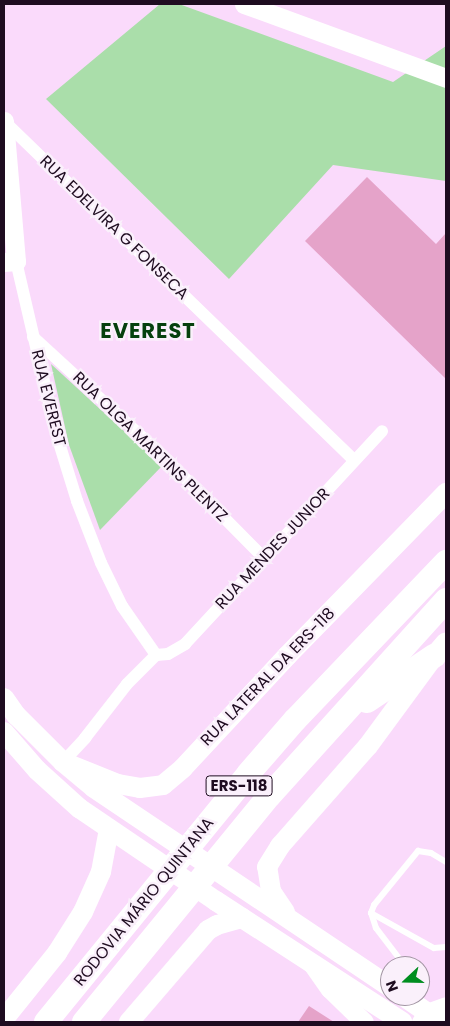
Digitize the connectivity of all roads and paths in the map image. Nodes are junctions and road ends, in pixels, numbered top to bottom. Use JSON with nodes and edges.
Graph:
{"nodes":[{"id":1,"x":249,"y":5,"type":"edge"},
{"id":2,"x":446,"y":78,"type":"edge"},
{"id":3,"x":4,"y":121,"type":"edge"},
{"id":4,"x":10,"y":262,"type":"edge"},
{"id":5,"x":33,"y":337,"type":"junction"},
{"id":6,"x":382,"y":431,"type":"dead end"},
{"id":7,"x":354,"y":460,"type":"junction"},
{"id":8,"x":446,"y":494,"type":"edge"},
{"id":9,"x":264,"y":558,"type":"junction"},
{"id":10,"x":446,"y":562,"type":"edge"},
{"id":11,"x":446,"y":600,"type":"edge"},
{"id":12,"x":440,"y":649,"type":"edge"},
{"id":13,"x":156,"y":654,"type":"junction"},
{"id":14,"x":4,"y":698,"type":"edge"},
{"id":15,"x":338,"y":720,"type":"junction"},
{"id":16,"x":4,"y":732,"type":"edge"},
{"id":17,"x":63,"y":762,"type":"junction"},
{"id":18,"x":109,"y":829,"type":"junction"},
{"id":19,"x":446,"y":862,"type":"edge"},
{"id":20,"x":371,"y":913,"type":"junction"},
{"id":21,"x":242,"y":918,"type":"junction"},
{"id":22,"x":290,"y":920,"type":"junction"},
{"id":23,"x":446,"y":948,"type":"edge"},
{"id":24,"x":397,"y":956,"type":"edge"},
{"id":25,"x":313,"y":964,"type":"junction"},
{"id":26,"x":380,"y":980,"type":"edge"},
{"id":27,"x":415,"y":1006,"type":"edge"},
{"id":28,"x":446,"y":1006,"type":"edge"},
{"id":29,"x":4,"y":1019,"type":"edge"},
{"id":30,"x":430,"y":1019,"type":"edge"},
{"id":31,"x":46,"y":1022,"type":"edge"},
{"id":32,"x":84,"y":1022,"type":"edge"},
{"id":33,"x":129,"y":1022,"type":"edge"},
{"id":34,"x":364,"y":1022,"type":"edge"},
{"id":35,"x":402,"y":1022,"type":"edge"}],
"edges":[{"from":1,"to":2,"type":"street"},
{"from":3,"to":4,"type":"street","name":"RUA EVEREST"},
{"from":3,"to":7,"type":"street","name":"RUA EDELVIRA G FONSECA"},
{"from":4,"to":5,"type":"street","name":"RUA EVEREST"},
{"from":5,"to":9,"type":"street","name":"RUA OLGA MARTINS PLENTZ"},
{"from":5,"to":13,"type":"street","name":"RUA EVEREST"},
{"from":6,"to":7,"type":"street","name":"RUA MENDES JUNIOR"},
{"from":7,"to":9,"type":"street","name":"RUA MENDES JUNIOR"},
{"from":8,"to":17,"type":"main road","name":"RUA LATERAL DA ERS-118"},
{"from":9,"to":13,"type":"street","name":"RUA MENDES JUNIOR"},
{"from":10,"to":31,"type":"highway","name":"RODOVIA MÁRIO QUINTANA","number":"ERS-118"},
{"from":11,"to":15,"type":"highway","name":"RODOVIA MÁRIO QUINTANA","number":"ERS-118"},
{"from":12,"to":15,"type":"highway"},
{"from":12,"to":22,"type":"main road"},
{"from":13,"to":17,"type":"street"},
{"from":14,"to":17,"type":"main road"},
{"from":15,"to":32,"type":"highway","name":"RODOVIA MÁRIO QUINTANA","number":"ERS-118"},
{"from":16,"to":18,"type":"main road"},
{"from":17,"to":22,"type":"main road"},
{"from":18,"to":21,"type":"main road"},
{"from":18,"to":29,"type":"main road"},
{"from":19,"to":20,"type":"lane"},
{"from":20,"to":23,"type":"lane"},
{"from":20,"to":24,"type":"lane"},
{"from":21,"to":25,"type":"main road"},
{"from":21,"to":33,"type":"main road"},
{"from":22,"to":26,"type":"main road"},
{"from":25,"to":34,"type":"street"},
{"from":25,"to":35,"type":"main road"},
{"from":27,"to":30,"type":"main road"},
{"from":28,"to":30,"type":"street"}]}
